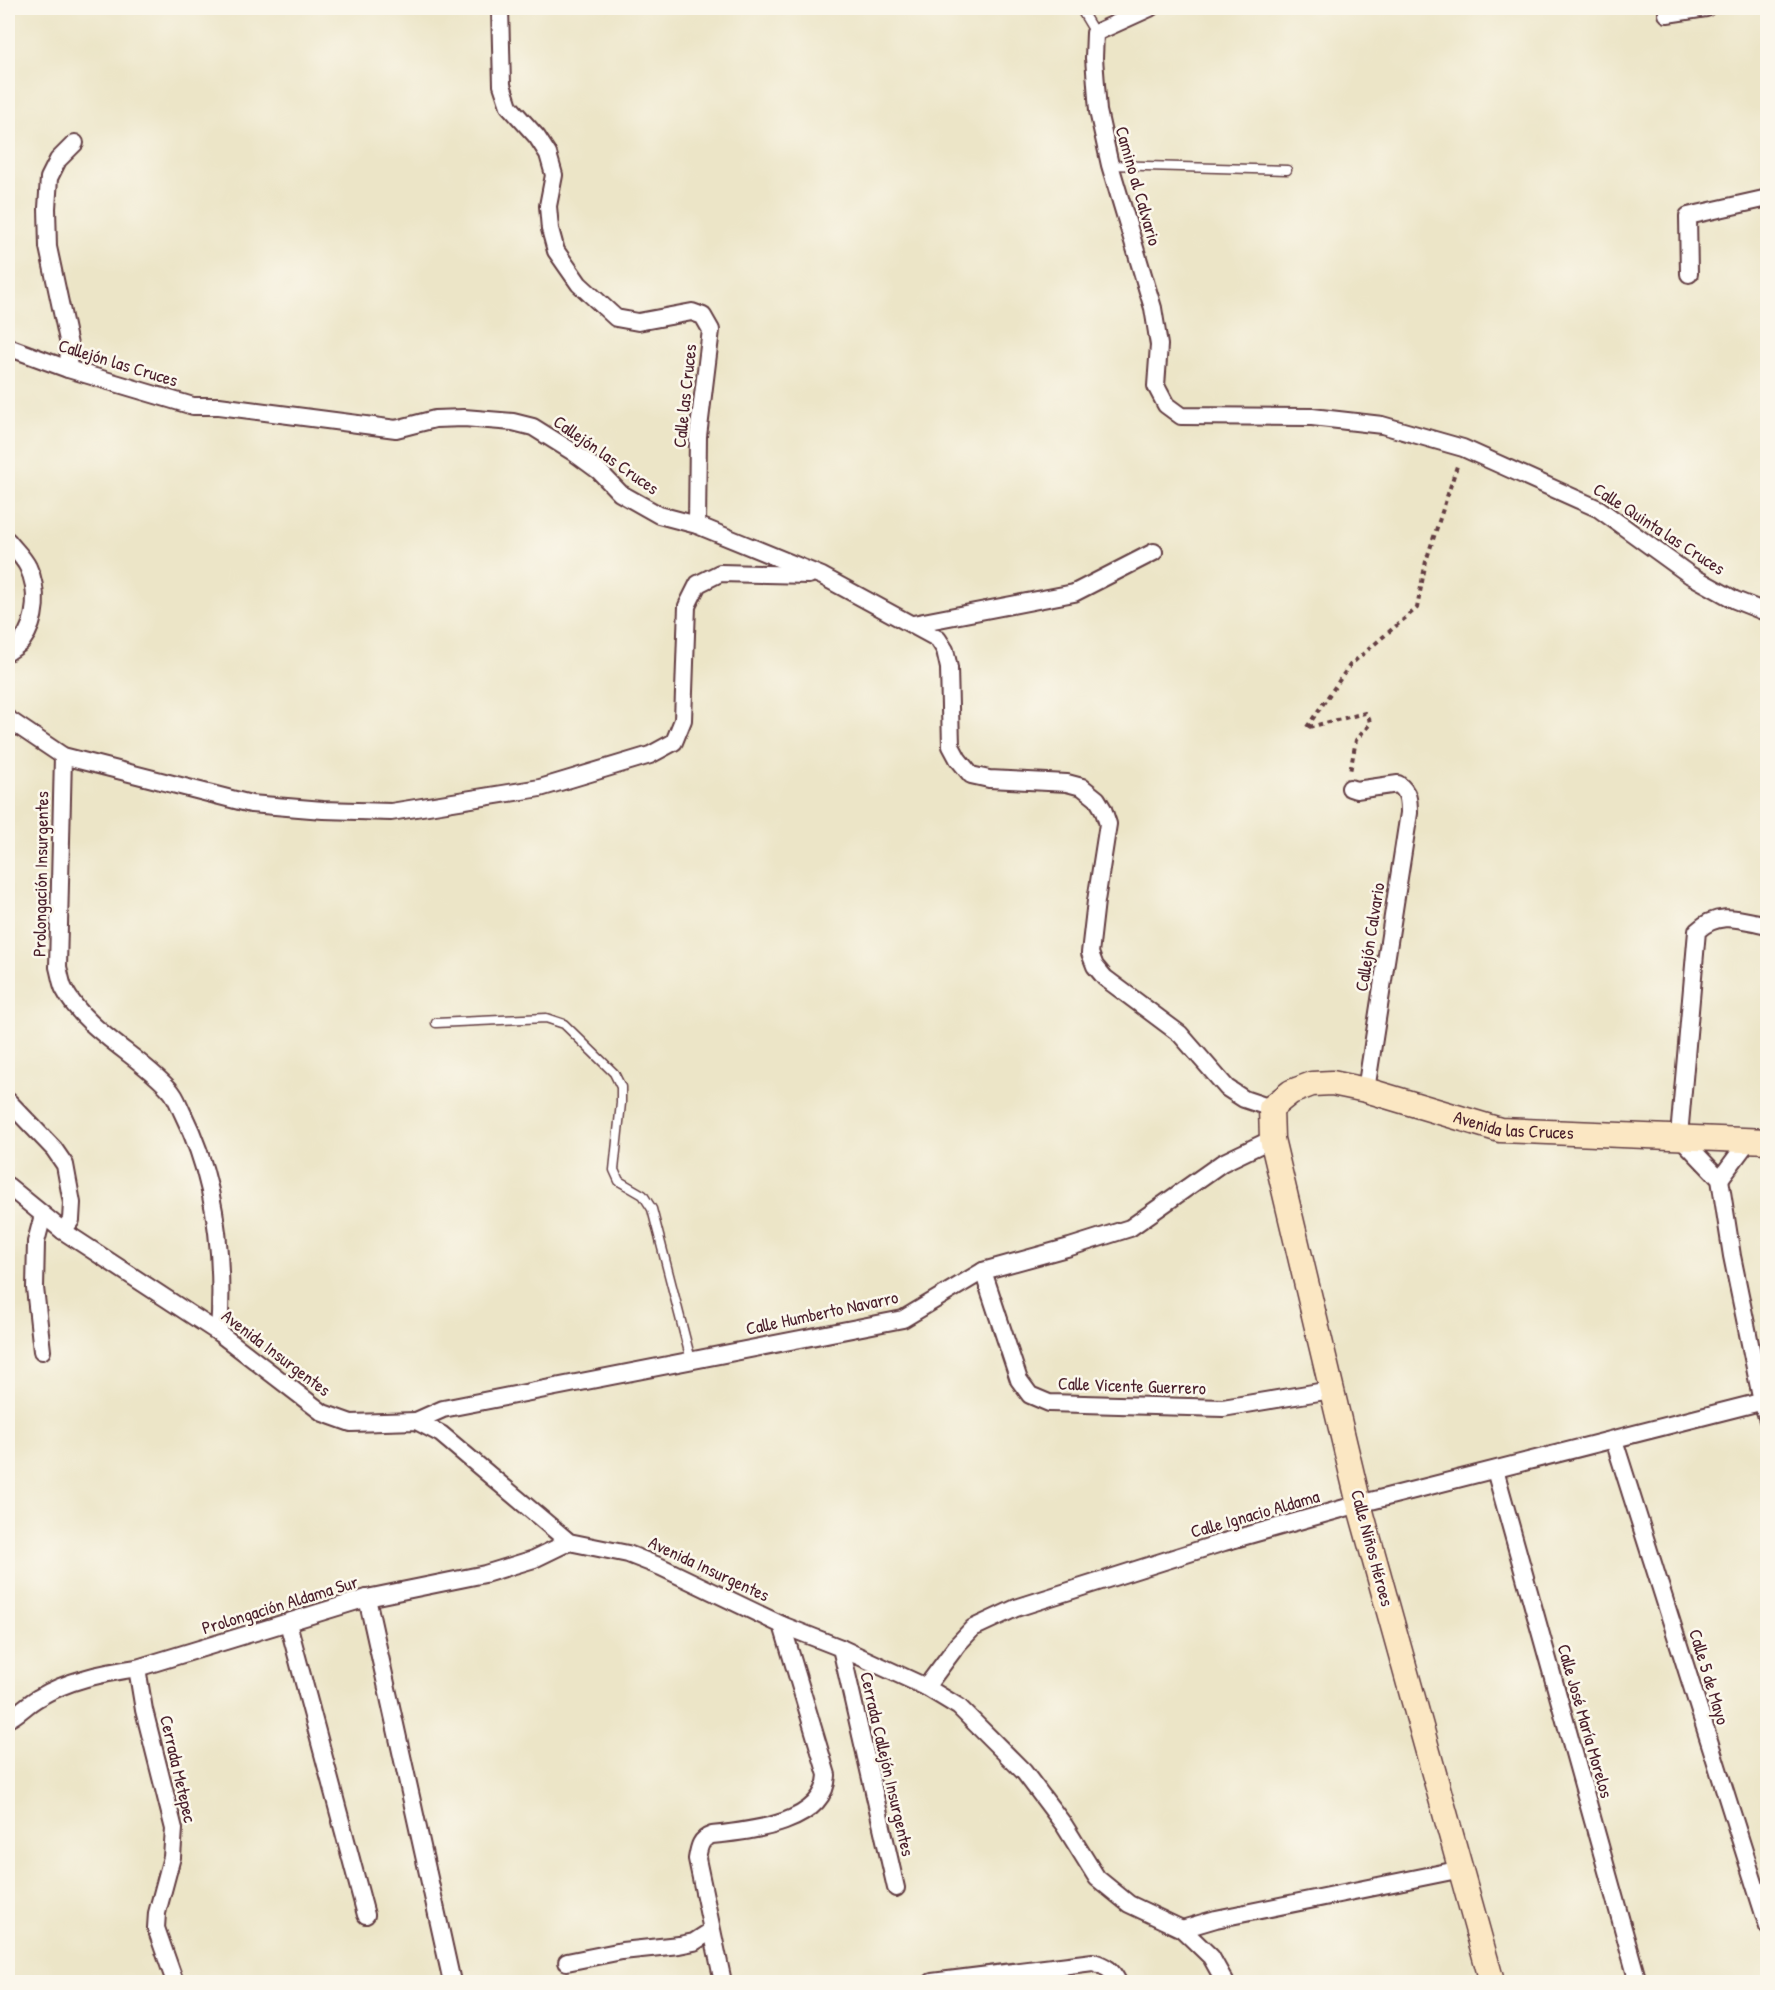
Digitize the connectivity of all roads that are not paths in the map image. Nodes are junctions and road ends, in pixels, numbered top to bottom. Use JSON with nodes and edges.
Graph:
{"nodes":[{"id":1,"x":500,"y":8,"type":"edge"},
{"id":2,"x":1080,"y":8,"type":"edge"},
{"id":3,"x":1150,"y":8,"type":"edge"},
{"id":4,"x":1706,"y":8,"type":"edge"},
{"id":5,"x":1667,"y":14,"type":"dead end"},
{"id":6,"x":1095,"y":33,"type":"junction"},
{"id":7,"x":75,"y":143,"type":"dead end"},
{"id":8,"x":1110,"y":165,"type":"junction"},
{"id":9,"x":1287,"y":170,"type":"dead end"},
{"id":10,"x":1767,"y":198,"type":"edge"},
{"id":11,"x":1689,"y":274,"type":"dead end"},
{"id":12,"x":8,"y":348,"type":"edge"},
{"id":13,"x":68,"y":369,"type":"junction"},
{"id":14,"x":1166,"y":405,"type":"joint"},
{"id":15,"x":697,"y":525,"type":"junction"},
{"id":16,"x":8,"y":541,"type":"edge"},
{"id":17,"x":1154,"y":552,"type":"dead end"},
{"id":18,"x":822,"y":576,"type":"junction"},
{"id":19,"x":1767,"y":613,"type":"edge"},
{"id":20,"x":913,"y":624,"type":"junction"},
{"id":21,"x":8,"y":652,"type":"edge"},
{"id":22,"x":8,"y":718,"type":"edge"},
{"id":23,"x":63,"y":756,"type":"junction"},
{"id":24,"x":1350,"y":788,"type":"road end"},
{"id":25,"x":1767,"y":925,"type":"edge"},
{"id":26,"x":436,"y":1023,"type":"dead end"},
{"id":27,"x":1366,"y":1090,"type":"junction"},
{"id":28,"x":8,"y":1101,"type":"edge"},
{"id":29,"x":1271,"y":1108,"type":"junction"},
{"id":30,"x":1679,"y":1136,"type":"junction"},
{"id":31,"x":1272,"y":1139,"type":"junction"},
{"id":32,"x":1758,"y":1141,"type":"edge"},
{"id":33,"x":1720,"y":1179,"type":"junction"},
{"id":34,"x":8,"y":1186,"type":"edge"},
{"id":35,"x":43,"y":1215,"type":"junction"},
{"id":36,"x":63,"y":1231,"type":"junction"},
{"id":37,"x":983,"y":1271,"type":"junction"},
{"id":38,"x":219,"y":1333,"type":"junction"},
{"id":39,"x":42,"y":1351,"type":"dead end"},
{"id":40,"x":691,"y":1360,"type":"junction"},
{"id":41,"x":1331,"y":1390,"type":"junction"},
{"id":42,"x":1765,"y":1401,"type":"edge"},
{"id":43,"x":1767,"y":1420,"type":"edge"},
{"id":44,"x":416,"y":1421,"type":"junction"},
{"id":45,"x":1614,"y":1440,"type":"junction"},
{"id":46,"x":1495,"y":1470,"type":"junction"},
{"id":47,"x":1359,"y":1504,"type":"junction"},
{"id":48,"x":570,"y":1542,"type":"junction"},
{"id":49,"x":367,"y":1598,"type":"junction"},
{"id":50,"x":288,"y":1623,"type":"junction"},
{"id":51,"x":782,"y":1625,"type":"junction"},
{"id":52,"x":841,"y":1648,"type":"junction"},
{"id":53,"x":137,"y":1668,"type":"junction"},
{"id":54,"x":926,"y":1687,"type":"junction"},
{"id":55,"x":8,"y":1719,"type":"edge"},
{"id":56,"x":1462,"y":1869,"type":"junction"},
{"id":57,"x":896,"y":1888,"type":"dead end"},
{"id":58,"x":366,"y":1916,"type":"dead end"},
{"id":59,"x":1767,"y":1927,"type":"edge"},
{"id":60,"x":1182,"y":1929,"type":"junction"},
{"id":61,"x":711,"y":1931,"type":"junction"},
{"id":62,"x":567,"y":1962,"type":"dead end"},
{"id":63,"x":175,"y":1983,"type":"edge"},
{"id":64,"x":452,"y":1983,"type":"edge"},
{"id":65,"x":723,"y":1983,"type":"edge"},
{"id":66,"x":932,"y":1983,"type":"edge"},
{"id":67,"x":1118,"y":1983,"type":"edge"},
{"id":68,"x":1226,"y":1983,"type":"edge"},
{"id":69,"x":1492,"y":1983,"type":"edge"},
{"id":70,"x":1638,"y":1983,"type":"edge"}],
"edges":[{"from":1,"to":15,"type":"street","name":"Calle las Cruces"},
{"from":2,"to":6,"type":"lane"},
{"from":3,"to":6,"type":"street"},
{"from":4,"to":5,"type":"street"},
{"from":6,"to":8,"type":"street","name":"Camino al Calvario"},
{"from":7,"to":13,"type":"street"},
{"from":8,"to":9,"type":"lane"},
{"from":8,"to":14,"type":"street","name":"Camino al Calvario"},
{"from":10,"to":11,"type":"street"},
{"from":12,"to":13,"type":"street","name":"Callejón las Cruces"},
{"from":13,"to":15,"type":"street","name":"Callejón las Cruces"},
{"from":14,"to":19,"type":"street","name":"Calle Quinta las Cruces"},
{"from":15,"to":18,"type":"street","name":"Callejón las Cruces"},
{"from":16,"to":21,"type":"street"},
{"from":17,"to":20,"type":"street"},
{"from":18,"to":20,"type":"street","name":"Callejón las Cruces"},
{"from":18,"to":23,"type":"street"},
{"from":20,"to":29,"type":"street","name":"Callejón las Cruces"},
{"from":22,"to":23,"type":"street"},
{"from":23,"to":38,"type":"street","name":"Prolongación Insurgentes"},
{"from":24,"to":27,"type":"street","name":"Callejón Calvario"},
{"from":25,"to":30,"type":"street"},
{"from":26,"to":40,"type":"lane"},
{"from":27,"to":29,"type":"street","name":"Avenida las Cruces"},
{"from":27,"to":30,"type":"street","name":"Avenida las Cruces"},
{"from":28,"to":36,"type":"street"},
{"from":29,"to":31,"type":"street","name":"Calle Niños Héroes"},
{"from":30,"to":32,"type":"street","name":"Avenida las Cruces"},
{"from":30,"to":33,"type":"street"},
{"from":31,"to":37,"type":"street","name":"Calle Humberto Navarro"},
{"from":31,"to":41,"type":"street","name":"Calle Niños Héroes"},
{"from":32,"to":33,"type":"street"},
{"from":33,"to":42,"type":"street"},
{"from":34,"to":35,"type":"street","name":"Avenida Insurgentes"},
{"from":35,"to":36,"type":"street","name":"Avenida Insurgentes"},
{"from":35,"to":39,"type":"street"},
{"from":36,"to":38,"type":"street","name":"Avenida Insurgentes"},
{"from":37,"to":40,"type":"street","name":"Calle Humberto Navarro"},
{"from":37,"to":41,"type":"street","name":"Calle Vicente Guerrero"},
{"from":38,"to":44,"type":"street","name":"Avenida Insurgentes"},
{"from":40,"to":44,"type":"street","name":"Calle Humberto Navarro"},
{"from":41,"to":47,"type":"street","name":"Calle Niños Héroes"},
{"from":42,"to":43,"type":"street"},
{"from":42,"to":45,"type":"street","name":"Calle Ignacio Aldama"},
{"from":44,"to":48,"type":"street","name":"Avenida Insurgentes"},
{"from":45,"to":46,"type":"street","name":"Calle Ignacio Aldama"},
{"from":45,"to":59,"type":"street","name":"Calle 5 de Mayo"},
{"from":46,"to":47,"type":"street","name":"Calle Ignacio Aldama"},
{"from":46,"to":70,"type":"street","name":"Calle José María Morelos"},
{"from":47,"to":54,"type":"street","name":"Calle Ignacio Aldama"},
{"from":47,"to":56,"type":"street","name":"Calle Niños Héroes"},
{"from":48,"to":49,"type":"street","name":"Prolongación Aldama Sur"},
{"from":48,"to":51,"type":"street","name":"Avenida Insurgentes"},
{"from":49,"to":50,"type":"street","name":"Prolongación Aldama Sur"},
{"from":49,"to":64,"type":"street"},
{"from":50,"to":53,"type":"street","name":"Prolongación Aldama Sur"},
{"from":50,"to":58,"type":"street"},
{"from":51,"to":52,"type":"street","name":"Avenida Insurgentes"},
{"from":51,"to":61,"type":"street"},
{"from":52,"to":54,"type":"street","name":"Avenida Insurgentes"},
{"from":52,"to":57,"type":"street","name":"Cerrada Callejón Insurgentes"},
{"from":53,"to":55,"type":"street","name":"Prolongación Aldama Sur"},
{"from":53,"to":63,"type":"street","name":"Cerrada Metepec"},
{"from":54,"to":60,"type":"street","name":"Avenida Insurgentes"},
{"from":56,"to":60,"type":"street"},
{"from":56,"to":69,"type":"street","name":"Calle Niños Héroes"},
{"from":60,"to":68,"type":"street","name":"Avenida Insurgentes"},
{"from":61,"to":62,"type":"street"},
{"from":61,"to":65,"type":"street"},
{"from":66,"to":67,"type":"street"}]}
